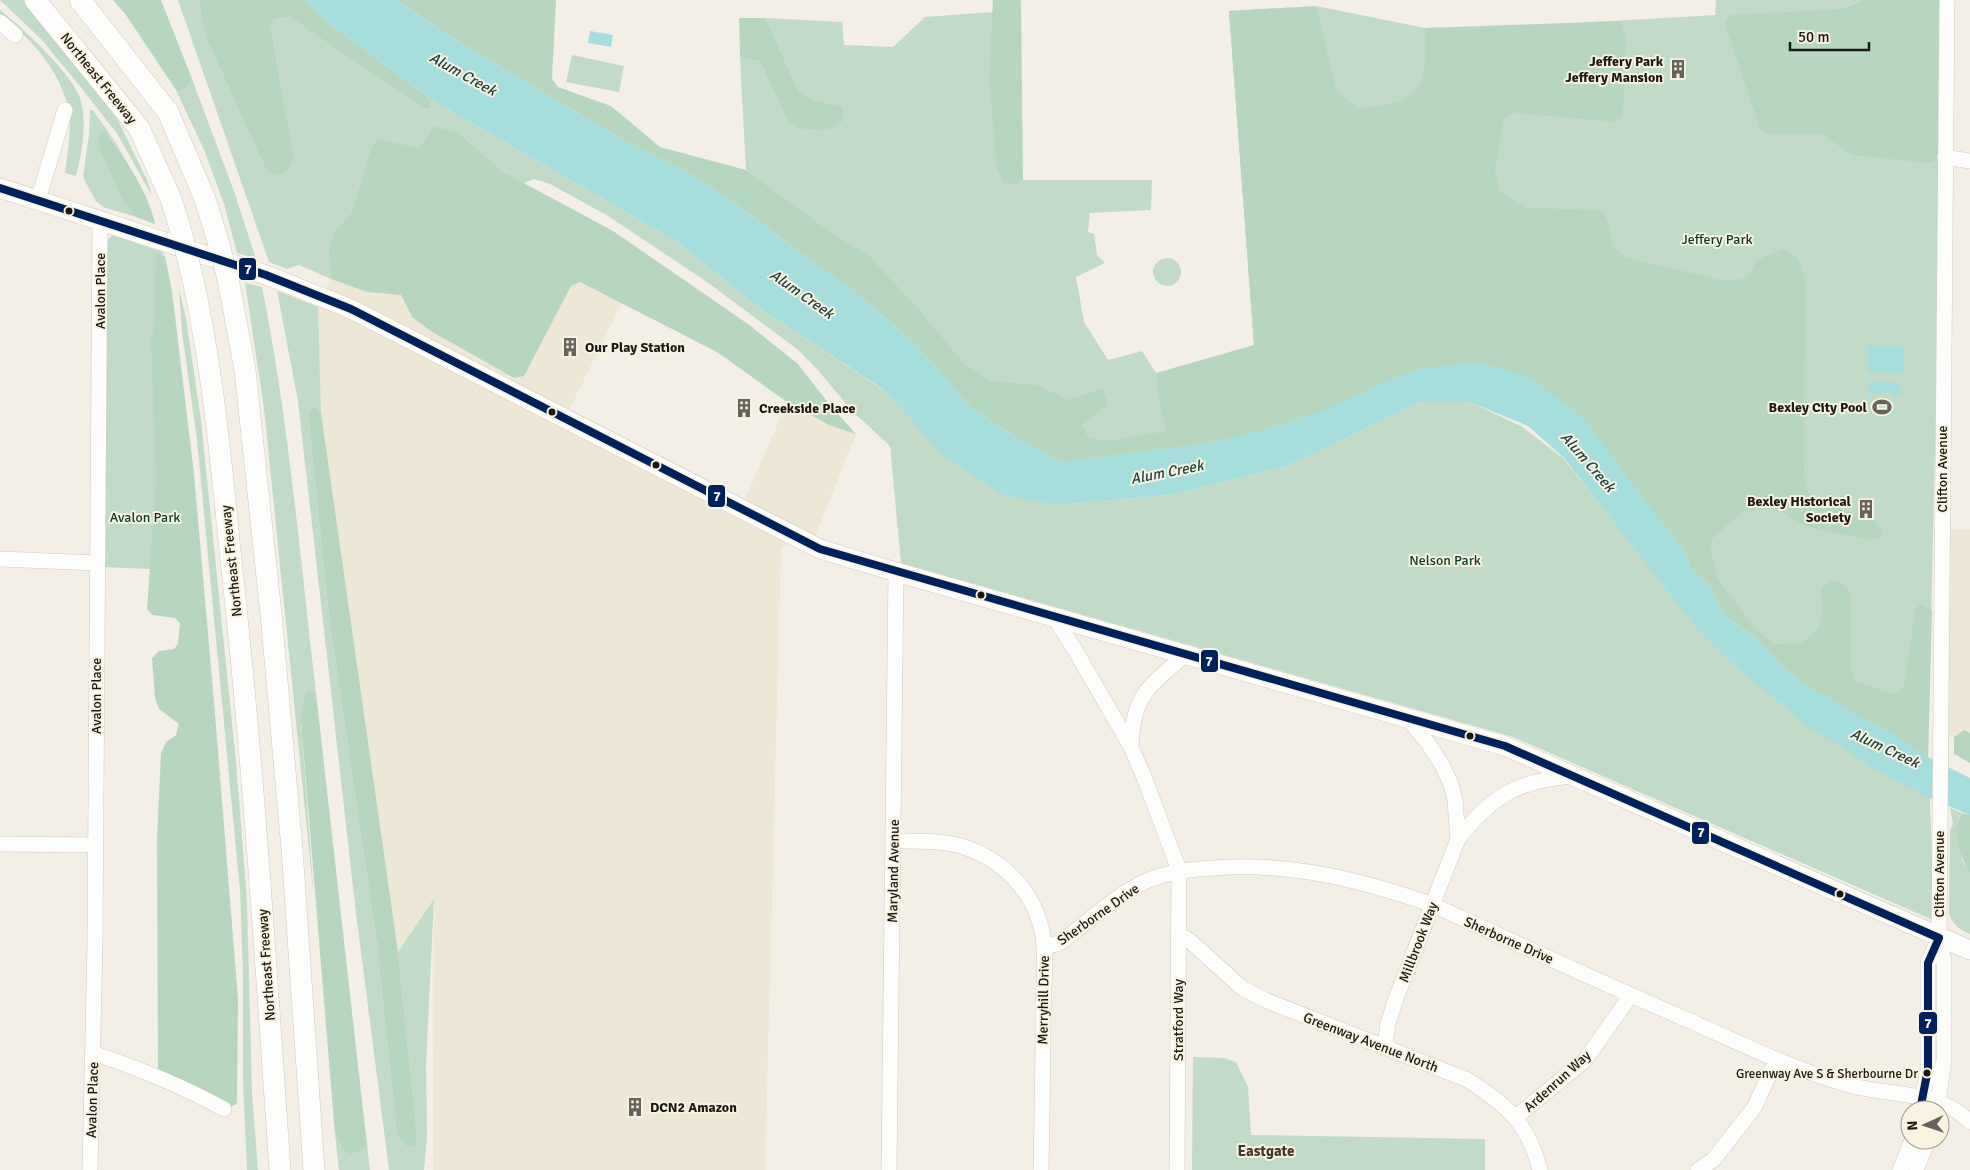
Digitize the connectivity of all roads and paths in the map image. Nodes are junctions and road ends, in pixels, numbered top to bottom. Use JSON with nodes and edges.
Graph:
{"nodes":[{"id":1,"x":35,"y":0,"type":"edge"},
{"id":2,"x":80,"y":0,"type":"edge"},
{"id":3,"x":1947,"y":0,"type":"edge"},
{"id":4,"x":0,"y":22,"type":"edge"},
{"id":5,"x":15,"y":35,"type":"dead end"},
{"id":6,"x":66,"y":110,"type":"dead end"},
{"id":7,"x":1945,"y":156,"type":"junction"},
{"id":8,"x":1970,"y":161,"type":"edge"},
{"id":9,"x":0,"y":188,"type":"edge"},
{"id":10,"x":38,"y":200,"type":"junction"},
{"id":11,"x":100,"y":221,"type":"junction"},
{"id":12,"x":0,"y":560,"type":"edge"},
{"id":13,"x":97,"y":563,"type":"junction"},
{"id":14,"x":896,"y":572,"type":"junction"},
{"id":15,"x":1054,"y":617,"type":"junction"},
{"id":16,"x":1185,"y":655,"type":"junction"},
{"id":17,"x":1407,"y":718,"type":"junction"},
{"id":18,"x":1131,"y":747,"type":"junction"},
{"id":19,"x":1570,"y":776,"type":"junction"},
{"id":20,"x":1458,"y":839,"type":"junction"},
{"id":21,"x":893,"y":840,"type":"junction"},
{"id":22,"x":0,"y":844,"type":"edge"},
{"id":23,"x":95,"y":845,"type":"junction"},
{"id":24,"x":1179,"y":870,"type":"junction"},
{"id":25,"x":1432,"y":905,"type":"junction"},
{"id":26,"x":1179,"y":934,"type":"junction"},
{"id":27,"x":1939,"y":938,"type":"junction"},
{"id":28,"x":1044,"y":945,"type":"junction"},
{"id":29,"x":1970,"y":950,"type":"edge"},
{"id":30,"x":1631,"y":995,"type":"junction"},
{"id":31,"x":272,"y":1035,"type":"junction"},
{"id":32,"x":1385,"y":1046,"type":"junction"},
{"id":33,"x":93,"y":1053,"type":"junction"},
{"id":34,"x":1776,"y":1060,"type":"junction"},
{"id":35,"x":1907,"y":1100,"type":"edge"},
{"id":36,"x":1923,"y":1100,"type":"edge"},
{"id":37,"x":1940,"y":1100,"type":"edge"},
{"id":38,"x":224,"y":1108,"type":"dead end"},
{"id":39,"x":309,"y":1108,"type":"junction"},
{"id":40,"x":1950,"y":1111,"type":"edge"},
{"id":41,"x":1516,"y":1117,"type":"junction"},
{"id":42,"x":1970,"y":1122,"type":"edge"},
{"id":43,"x":1908,"y":1150,"type":"edge"},
{"id":44,"x":1924,"y":1150,"type":"edge"},
{"id":45,"x":90,"y":1170,"type":"edge"},
{"id":46,"x":274,"y":1170,"type":"edge"},
{"id":47,"x":280,"y":1170,"type":"edge"},
{"id":48,"x":314,"y":1170,"type":"edge"},
{"id":49,"x":327,"y":1170,"type":"edge"},
{"id":50,"x":889,"y":1170,"type":"edge"},
{"id":51,"x":1041,"y":1170,"type":"edge"},
{"id":52,"x":1177,"y":1170,"type":"edge"},
{"id":53,"x":1540,"y":1170,"type":"edge"},
{"id":54,"x":1698,"y":1170,"type":"edge"},
{"id":55,"x":1900,"y":1170,"type":"edge"},
{"id":56,"x":1916,"y":1170,"type":"edge"}],
"edges":[{"from":1,"to":31,"type":"highway","name":"Northeast Freeway","bridge":true},
{"from":2,"to":39,"type":"highway","bridge":true},
{"from":3,"to":7,"type":"street","name":"Clifton Avenue"},
{"from":4,"to":5,"type":"street"},
{"from":6,"to":10,"type":"street"},
{"from":7,"to":8,"type":"street"},
{"from":7,"to":27,"type":"street","name":"Clifton Avenue"},
{"from":9,"to":10,"type":"main road"},
{"from":10,"to":11,"type":"main road"},
{"from":11,"to":13,"type":"street","name":"Avalon Place"},
{"from":11,"to":14,"type":"main road"},
{"from":12,"to":13,"type":"street"},
{"from":13,"to":23,"type":"street","name":"Avalon Place"},
{"from":14,"to":15,"type":"main road"},
{"from":14,"to":21,"type":"street","name":"Maryland Avenue"},
{"from":15,"to":16,"type":"main road"},
{"from":15,"to":18,"type":"street"},
{"from":16,"to":17,"type":"main road"},
{"from":16,"to":18,"type":"street"},
{"from":17,"to":19,"type":"main road"},
{"from":17,"to":20,"type":"street","name":"Millbrook Way"},
{"from":18,"to":24,"type":"street"},
{"from":19,"to":20,"type":"street","name":"Millbrook Way"},
{"from":19,"to":27,"type":"main road"},
{"from":20,"to":25,"type":"street","name":"Millbrook Way"},
{"from":21,"to":28,"type":"street","name":"Merryhill Drive"},
{"from":21,"to":50,"type":"street","name":"Maryland Avenue"},
{"from":22,"to":23,"type":"street"},
{"from":23,"to":33,"type":"street","name":"Avalon Place"},
{"from":24,"to":25,"type":"street","name":"Sherborne Drive"},
{"from":24,"to":26,"type":"street","name":"Stratford Way"},
{"from":24,"to":28,"type":"street","name":"Sherborne Drive"},
{"from":25,"to":30,"type":"street","name":"Sherborne Drive"},
{"from":25,"to":32,"type":"street","name":"Millbrook Way"},
{"from":26,"to":32,"type":"street","name":"Greenway Avenue North"},
{"from":26,"to":52,"type":"street","name":"Stratford Way"},
{"from":27,"to":29,"type":"main road"},
{"from":27,"to":36,"type":"street"},
{"from":27,"to":37,"type":"street"},
{"from":28,"to":51,"type":"street","name":"Merryhill Drive"},
{"from":30,"to":34,"type":"street","name":"Sherborne Drive"},
{"from":30,"to":41,"type":"street","name":"Ardenrun Way"},
{"from":31,"to":46,"type":"highway"},
{"from":31,"to":47,"type":"highway","name":"Northeast Freeway"},
{"from":32,"to":41,"type":"street","name":"Greenway Avenue North"},
{"from":33,"to":38,"type":"street"},
{"from":33,"to":45,"type":"street","name":"Avalon Place"},
{"from":34,"to":35,"type":"street","name":"Sherborne Drive"},
{"from":34,"to":54,"type":"street"},
{"from":39,"to":48,"type":"highway"},
{"from":39,"to":49,"type":"highway"},
{"from":40,"to":42,"type":"street","name":"Sherborne Drive"},
{"from":41,"to":53,"type":"street","name":"Greenway Avenue North"},
{"from":43,"to":55,"type":"street"},
{"from":44,"to":56,"type":"street"}]}
